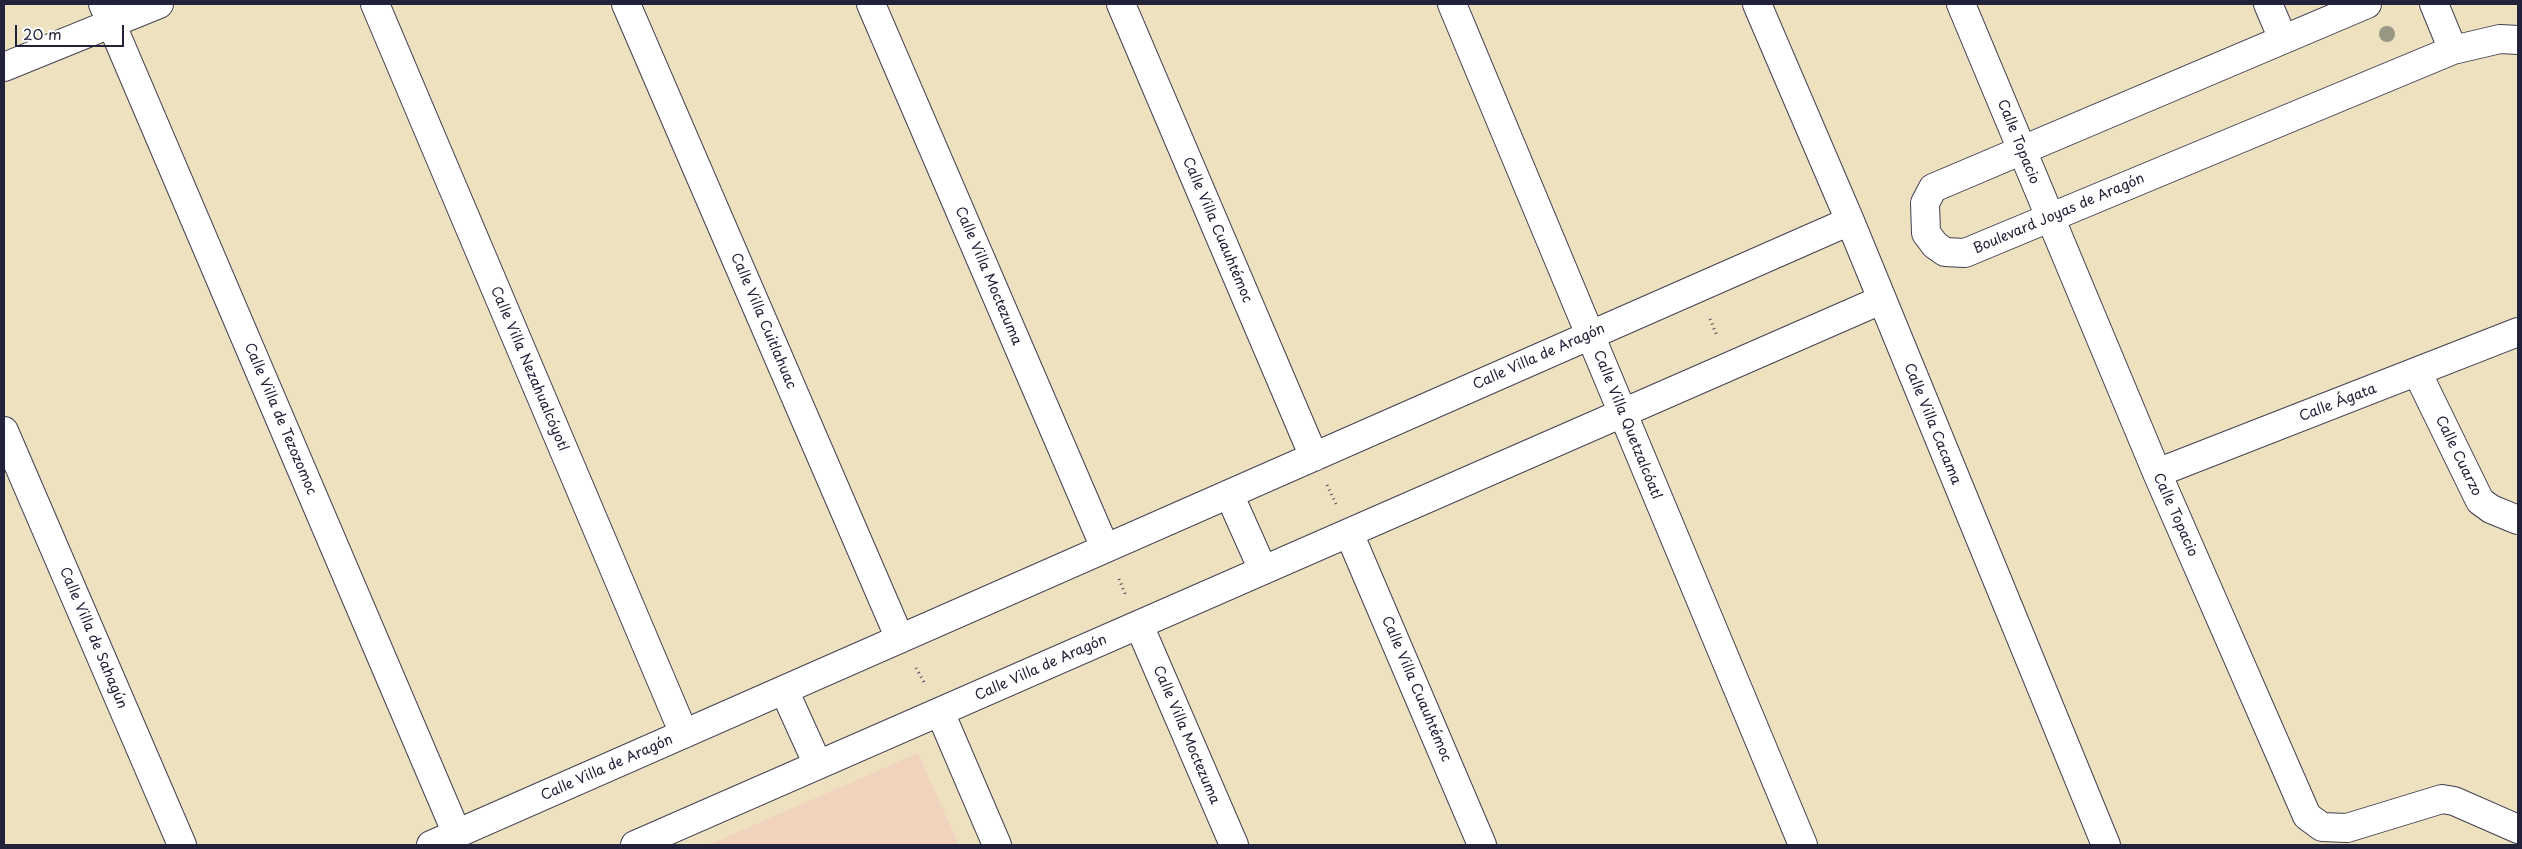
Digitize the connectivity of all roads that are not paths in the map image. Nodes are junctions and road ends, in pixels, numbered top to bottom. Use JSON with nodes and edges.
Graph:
{"nodes":[{"id":1,"x":160,"y":4,"type":"edge"},
{"id":2,"x":375,"y":4,"type":"edge"},
{"id":3,"x":626,"y":4,"type":"edge"},
{"id":4,"x":871,"y":4,"type":"edge"},
{"id":5,"x":1121,"y":4,"type":"edge"},
{"id":6,"x":1452,"y":4,"type":"edge"},
{"id":7,"x":1757,"y":4,"type":"edge"},
{"id":8,"x":1962,"y":4,"type":"edge"},
{"id":9,"x":2268,"y":4,"type":"edge"},
{"id":10,"x":2367,"y":4,"type":"edge"},
{"id":11,"x":2434,"y":4,"type":"edge"},
{"id":12,"x":108,"y":14,"type":"edge"},
{"id":13,"x":2283,"y":38,"type":"junction"},
{"id":14,"x":2518,"y":40,"type":"edge"},
{"id":15,"x":2453,"y":50,"type":"junction"},
{"id":16,"x":4,"y":67,"type":"edge"},
{"id":17,"x":2022,"y":152,"type":"junction"},
{"id":18,"x":2049,"y":217,"type":"junction"},
{"id":19,"x":1850,"y":221,"type":"junction"},
{"id":20,"x":1881,"y":300,"type":"junction"},
{"id":21,"x":2518,"y":332,"type":"edge"},
{"id":22,"x":1590,"y":335,"type":"junction"},
{"id":23,"x":2418,"y":372,"type":"junction"},
{"id":24,"x":1622,"y":413,"type":"junction"},
{"id":25,"x":4,"y":431,"type":"edge"},
{"id":26,"x":1314,"y":457,"type":"junction"},
{"id":27,"x":2157,"y":473,"type":"junction"},
{"id":28,"x":1229,"y":494,"type":"junction"},
{"id":29,"x":2518,"y":520,"type":"edge"},
{"id":30,"x":1349,"y":533,"type":"junction"},
{"id":31,"x":1106,"y":548,"type":"junction"},
{"id":32,"x":1263,"y":570,"type":"junction"},
{"id":33,"x":1139,"y":625,"type":"junction"},
{"id":34,"x":900,"y":639,"type":"junction"},
{"id":35,"x":784,"y":690,"type":"junction"},
{"id":36,"x":940,"y":712,"type":"junction"},
{"id":37,"x":684,"y":734,"type":"junction"},
{"id":38,"x":818,"y":765,"type":"junction"},
{"id":39,"x":2518,"y":829,"type":"edge"},
{"id":40,"x":457,"y":834,"type":"junction"},
{"id":41,"x":182,"y":845,"type":"edge"},
{"id":42,"x":431,"y":845,"type":"edge"},
{"id":43,"x":635,"y":845,"type":"edge"},
{"id":44,"x":997,"y":845,"type":"edge"},
{"id":45,"x":1234,"y":845,"type":"edge"},
{"id":46,"x":1482,"y":845,"type":"edge"},
{"id":47,"x":1803,"y":845,"type":"edge"},
{"id":48,"x":2106,"y":845,"type":"edge"}],
"edges":[{"from":1,"to":12,"type":"street"},
{"from":2,"to":37,"type":"street","name":"Calle Villa Nezahualcóyotl"},
{"from":3,"to":34,"type":"street","name":"Calle Villa Cuitlahuac"},
{"from":4,"to":31,"type":"street","name":"Calle Villa Moctezuma"},
{"from":5,"to":26,"type":"street","name":"Calle Villa Cuauhtémoc"},
{"from":6,"to":22,"type":"street","name":"Calle Villa Quetzalcóatl"},
{"from":7,"to":19,"type":"street","name":"Calle Villa Cacama"},
{"from":8,"to":17,"type":"street","name":"Calle Topacio"},
{"from":9,"to":13,"type":"street"},
{"from":10,"to":13,"type":"street","name":"Boulevard Joyas de Aragón"},
{"from":11,"to":15,"type":"street"},
{"from":12,"to":16,"type":"street"},
{"from":12,"to":40,"type":"street","name":"Calle Villa de Tezozomoc"},
{"from":13,"to":17,"type":"street","name":"Boulevard Joyas de Aragón"},
{"from":14,"to":15,"type":"street","name":"Boulevard Joyas de Aragón"},
{"from":15,"to":18,"type":"street","name":"Boulevard Joyas de Aragón"},
{"from":17,"to":18,"type":"street","name":"Calle Topacio"},
{"from":17,"to":18,"type":"street","name":"Boulevard Joyas de Aragón"},
{"from":18,"to":27,"type":"street","name":"Calle Topacio"},
{"from":19,"to":20,"type":"street","name":"Calle Villa Cacama"},
{"from":19,"to":22,"type":"street","name":"Calle Villa de Aragón"},
{"from":20,"to":24,"type":"street","name":"Calle Villa de Aragón"},
{"from":20,"to":48,"type":"street","name":"Calle Villa Cacama"},
{"from":21,"to":23,"type":"street","name":"Calle Ágata"},
{"from":22,"to":24,"type":"street","name":"Calle Villa Quetzalcóatl"},
{"from":22,"to":26,"type":"street","name":"Calle Villa de Aragón"},
{"from":23,"to":27,"type":"street","name":"Calle Ágata"},
{"from":23,"to":29,"type":"street","name":"Calle Cuarzo"},
{"from":24,"to":30,"type":"street","name":"Calle Villa de Aragón"},
{"from":24,"to":47,"type":"street","name":"Calle Villa Quetzalcóatl"},
{"from":25,"to":41,"type":"street","name":"Calle Villa de Sahagún"},
{"from":26,"to":28,"type":"street","name":"Calle Villa de Aragón"},
{"from":27,"to":39,"type":"street","name":"Calle Topacio"},
{"from":28,"to":31,"type":"street","name":"Calle Villa de Aragón"},
{"from":28,"to":32,"type":"street"},
{"from":30,"to":32,"type":"street","name":"Calle Villa de Aragón"},
{"from":30,"to":46,"type":"street","name":"Calle Villa Cuauhtémoc"},
{"from":31,"to":34,"type":"street","name":"Calle Villa de Aragón"},
{"from":32,"to":33,"type":"street","name":"Calle Villa de Aragón"},
{"from":33,"to":36,"type":"street","name":"Calle Villa de Aragón"},
{"from":33,"to":45,"type":"street","name":"Calle Villa Moctezuma"},
{"from":34,"to":35,"type":"street","name":"Calle Villa de Aragón"},
{"from":35,"to":37,"type":"street","name":"Calle Villa de Aragón"},
{"from":35,"to":38,"type":"street"},
{"from":36,"to":38,"type":"street","name":"Calle Villa de Aragón"},
{"from":36,"to":44,"type":"street"},
{"from":37,"to":40,"type":"street","name":"Calle Villa de Aragón"},
{"from":38,"to":43,"type":"street","name":"Calle Villa de Aragón"},
{"from":40,"to":42,"type":"street","name":"Calle Villa de Aragón"}]}
